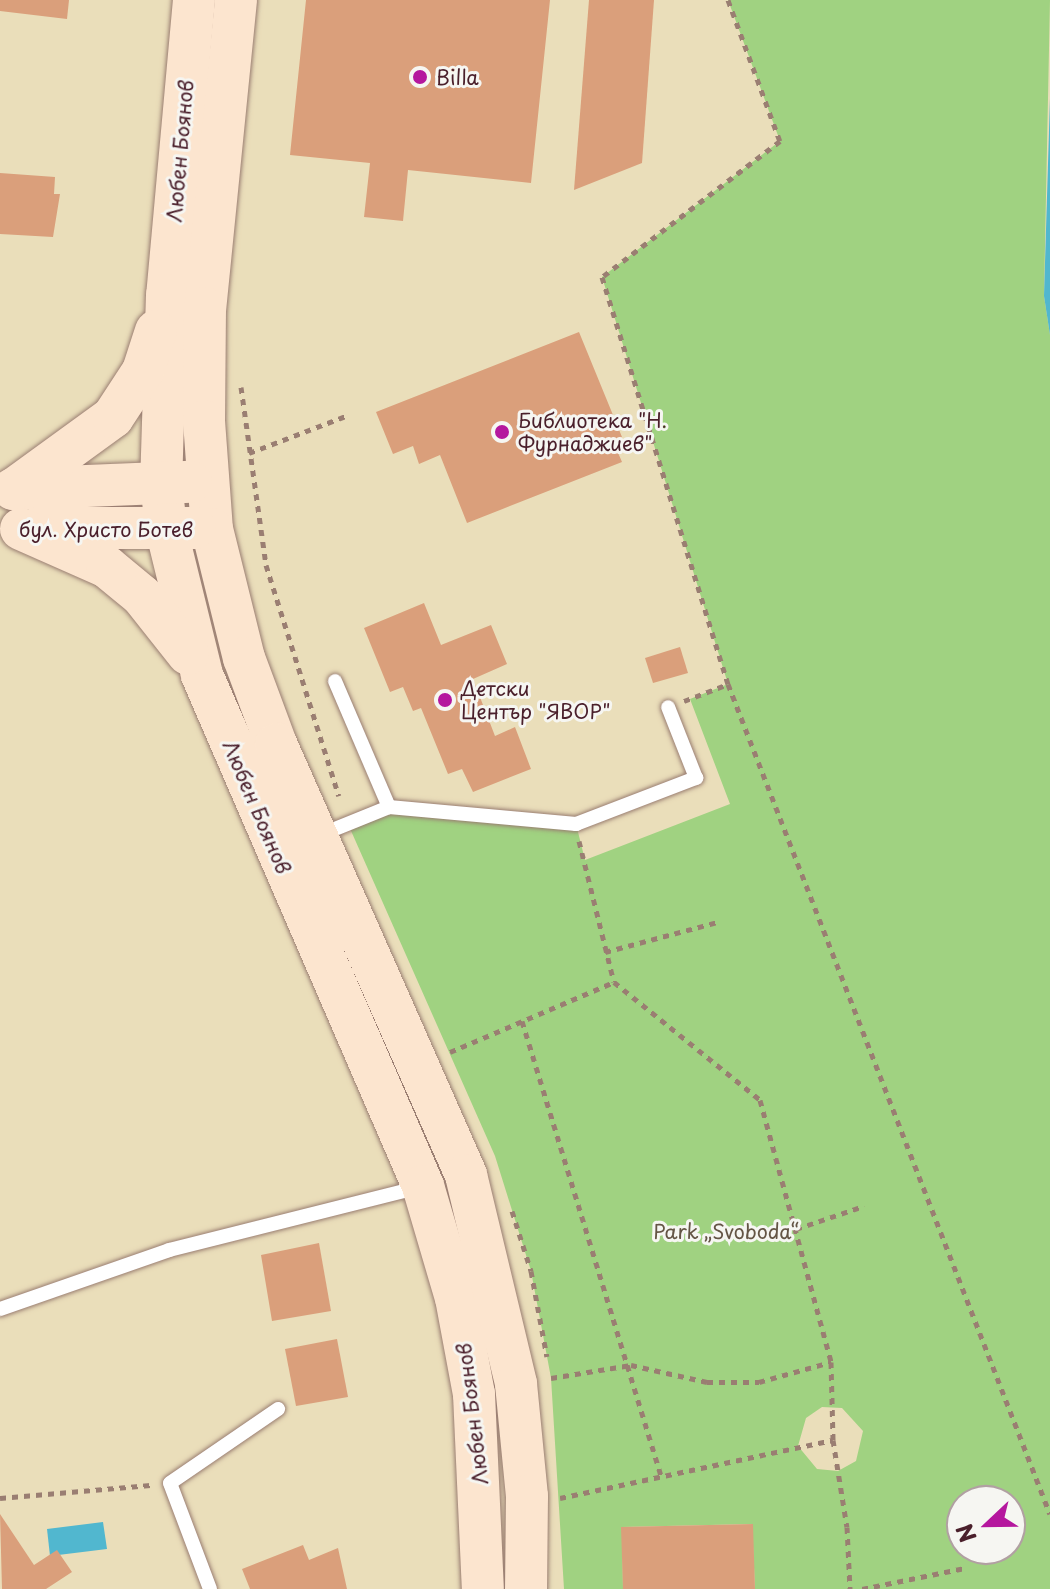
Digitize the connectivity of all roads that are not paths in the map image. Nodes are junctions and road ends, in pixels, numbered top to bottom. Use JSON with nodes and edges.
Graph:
{"nodes":[{"id":1,"x":194,"y":0,"type":"edge"},
{"id":2,"x":236,"y":0,"type":"edge"},
{"id":3,"x":167,"y":295,"type":"junction"},
{"id":4,"x":207,"y":481,"type":"junction"},
{"id":5,"x":161,"y":482,"type":"junction"},
{"id":6,"x":9,"y":509,"type":"edge"},
{"id":7,"x":166,"y":528,"type":"junction"},
{"id":8,"x":212,"y":529,"type":"junction"},
{"id":9,"x":202,"y":675,"type":"junction"},
{"id":10,"x":335,"y":681,"type":"dead end"},
{"id":11,"x":668,"y":707,"type":"road end"},
{"id":12,"x":389,"y":807,"type":"junction"},
{"id":13,"x":316,"y":837,"type":"junction"},
{"id":14,"x":445,"y":1180,"type":"junction"},
{"id":15,"x":0,"y":1309,"type":"edge"},
{"id":16,"x":278,"y":1409,"type":"dead end"},
{"id":17,"x":210,"y":1589,"type":"edge"},
{"id":18,"x":483,"y":1589,"type":"edge"},
{"id":19,"x":526,"y":1589,"type":"edge"}],
"edges":[{"from":1,"to":3,"type":"street","name":"Любен Боянов"},
{"from":2,"to":4,"type":"street","name":"Любен Боянов"},
{"from":3,"to":5,"type":"street","name":"Любен Боянов"},
{"from":3,"to":6,"type":"street"},
{"from":4,"to":5,"type":"street","name":"бул. Христо Ботев"},
{"from":4,"to":8,"type":"street","name":"Любен Боянов"},
{"from":5,"to":6,"type":"street","name":"бул. Христо Ботев"},
{"from":5,"to":7,"type":"street","name":"Любен Боянов"},
{"from":6,"to":7,"type":"street","name":"бул. Христо Ботев"},
{"from":6,"to":9,"type":"street"},
{"from":7,"to":8,"type":"street","name":"бул. Христо Ботев"},
{"from":7,"to":9,"type":"street","name":"Любен Боянов"},
{"from":8,"to":13,"type":"street","name":"Любен Боянов"},
{"from":9,"to":14,"type":"street","name":"Любен Боянов"},
{"from":10,"to":12,"type":"lane"},
{"from":11,"to":12,"type":"lane"},
{"from":12,"to":13,"type":"lane"},
{"from":13,"to":14,"type":"street","name":"Любен Боянов"},
{"from":14,"to":15,"type":"lane"},
{"from":14,"to":18,"type":"street","name":"Любен Боянов"},
{"from":14,"to":19,"type":"street","name":"Любен Боянов"},
{"from":16,"to":17,"type":"lane"}]}
